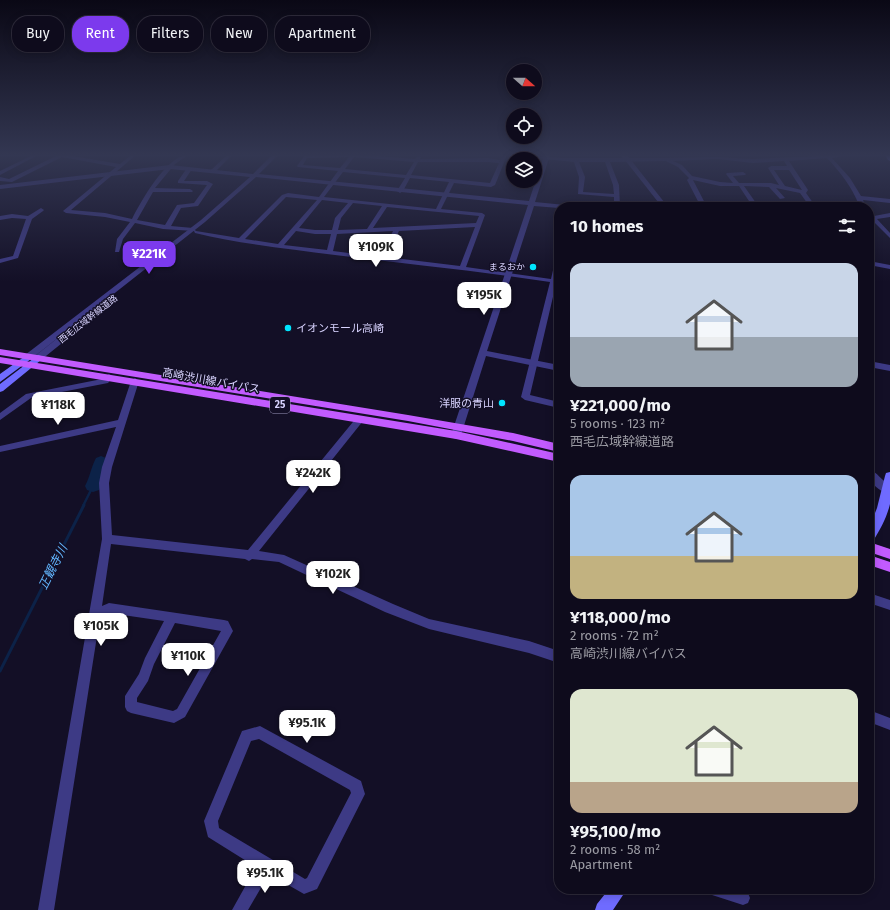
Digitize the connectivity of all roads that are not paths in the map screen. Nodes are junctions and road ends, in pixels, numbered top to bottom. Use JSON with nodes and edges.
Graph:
{"nodes":[{"id":1,"x":82,"y":197,"type":"edge"},
{"id":2,"x":145,"y":197,"type":"edge"},
{"id":3,"x":201,"y":197,"type":"edge"},
{"id":4,"x":232,"y":197,"type":"edge"},
{"id":5,"x":237,"y":197,"type":"edge"},
{"id":6,"x":283,"y":197,"type":"edge"},
{"id":7,"x":315,"y":197,"type":"edge"},
{"id":8,"x":444,"y":197,"type":"edge"},
{"id":9,"x":469,"y":197,"type":"edge"},
{"id":10,"x":534,"y":197,"type":"edge"},
{"id":11,"x":321,"y":198,"type":"junction"},
{"id":12,"x":749,"y":198,"type":"joint"},
{"id":13,"x":760,"y":198,"type":"dead end"},
{"id":14,"x":860,"y":198,"type":"joint"},
{"id":15,"x":352,"y":201,"type":"junction"},
{"id":16,"x":890,"y":201,"type":"edge"},
{"id":17,"x":752,"y":202,"type":"edge"},
{"id":18,"x":860,"y":202,"type":"edge"},
{"id":19,"x":532,"y":204,"type":"junction"},
{"id":20,"x":386,"y":205,"type":"junction"},
{"id":21,"x":554,"y":206,"type":"edge"},
{"id":22,"x":874,"y":206,"type":"edge"},
{"id":23,"x":890,"y":207,"type":"edge"},
{"id":24,"x":41,"y":210,"type":"dead end"},
{"id":25,"x":890,"y":215,"type":"edge"},
{"id":26,"x":434,"y":217,"type":"junction"},
{"id":27,"x":874,"y":217,"type":"edge"},
{"id":28,"x":0,"y":218,"type":"edge"},
{"id":29,"x":29,"y":218,"type":"junction"},
{"id":30,"x":874,"y":220,"type":"edge"},
{"id":31,"x":133,"y":222,"type":"junction"},
{"id":32,"x":478,"y":226,"type":"junction"},
{"id":33,"x":167,"y":227,"type":"junction"},
{"id":34,"x":294,"y":229,"type":"junction"},
{"id":35,"x":396,"y":230,"type":"junction"},
{"id":36,"x":195,"y":231,"type":"junction"},
{"id":37,"x":368,"y":231,"type":"junction"},
{"id":38,"x":335,"y":232,"type":"junction"},
{"id":39,"x":890,"y":236,"type":"edge"},
{"id":40,"x":240,"y":241,"type":"junction"},
{"id":41,"x":279,"y":247,"type":"junction"},
{"id":42,"x":117,"y":250,"type":"dead end"},
{"id":43,"x":329,"y":253,"type":"junction"},
{"id":44,"x":382,"y":259,"type":"junction"},
{"id":45,"x":0,"y":261,"type":"edge"},
{"id":46,"x":874,"y":264,"type":"edge"},
{"id":47,"x":890,"y":266,"type":"edge"},
{"id":48,"x":462,"y":269,"type":"junction"},
{"id":49,"x":509,"y":274,"type":"junction"},
{"id":50,"x":554,"y":281,"type":"edge"},
{"id":51,"x":554,"y":288,"type":"edge"},
{"id":52,"x":0,"y":352,"type":"edge"},
{"id":53,"x":483,"y":353,"type":"junction"},
{"id":54,"x":38,"y":358,"type":"junction"},
{"id":55,"x":0,"y":360,"type":"edge"},
{"id":56,"x":29,"y":361,"type":"junction"},
{"id":57,"x":534,"y":363,"type":"junction"},
{"id":58,"x":20,"y":364,"type":"junction"},
{"id":59,"x":874,"y":365,"type":"edge"},
{"id":60,"x":554,"y":367,"type":"edge"},
{"id":61,"x":890,"y":368,"type":"edge"},
{"id":62,"x":109,"y":377,"type":"junction"},
{"id":63,"x":0,"y":379,"type":"edge"},
{"id":64,"x":135,"y":381,"type":"junction"},
{"id":65,"x":0,"y":389,"type":"edge"},
{"id":66,"x":554,"y":404,"type":"edge"},
{"id":67,"x":0,"y":418,"type":"edge"},
{"id":68,"x":360,"y":419,"type":"junction"},
{"id":69,"x":120,"y":423,"type":"junction"},
{"id":70,"x":458,"y":431,"type":"junction"},
{"id":71,"x":554,"y":447,"type":"edge"},
{"id":72,"x":0,"y":449,"type":"edge"},
{"id":73,"x":554,"y":457,"type":"edge"},
{"id":74,"x":874,"y":478,"type":"edge"},
{"id":75,"x":889,"y":482,"type":"edge"},
{"id":76,"x":874,"y":530,"type":"edge"},
{"id":77,"x":107,"y":539,"type":"junction"},
{"id":78,"x":874,"y":549,"type":"edge"},
{"id":79,"x":890,"y":554,"type":"edge"},
{"id":80,"x":249,"y":556,"type":"junction"},
{"id":81,"x":874,"y":562,"type":"edge"},
{"id":82,"x":890,"y":567,"type":"edge"},
{"id":83,"x":874,"y":600,"type":"edge"},
{"id":84,"x":890,"y":605,"type":"edge"},
{"id":85,"x":95,"y":614,"type":"junction"},
{"id":86,"x":172,"y":617,"type":"junction"},
{"id":87,"x":554,"y":655,"type":"edge"},
{"id":88,"x":874,"y":718,"type":"edge"},
{"id":89,"x":890,"y":724,"type":"edge"},
{"id":90,"x":266,"y":864,"type":"junction"},
{"id":91,"x":616,"y":894,"type":"edge"},
{"id":92,"x":730,"y":894,"type":"edge"},
{"id":93,"x":743,"y":898,"type":"dead end"},
{"id":94,"x":46,"y":910,"type":"edge"},
{"id":95,"x":240,"y":910,"type":"edge"},
{"id":96,"x":602,"y":910,"type":"edge"}],
"edges":[{"from":1,"to":31,"type":"street"},
{"from":2,"to":31,"type":"street"},
{"from":3,"to":33,"type":"street"},
{"from":4,"to":36,"type":"street","name":"西毛広域幹線道路"},
{"from":5,"to":36,"type":"street","name":"西毛広域幹線道路"},
{"from":6,"to":40,"type":"street"},
{"from":7,"to":11,"type":"street"},
{"from":8,"to":26,"type":"street"},
{"from":9,"to":19,"type":"street"},
{"from":10,"to":19,"type":"street"},
{"from":11,"to":15,"type":"street"},
{"from":11,"to":34,"type":"street"},
{"from":12,"to":13,"type":"street"},
{"from":12,"to":17,"type":"street"},
{"from":14,"to":16,"type":"street"},
{"from":14,"to":18,"type":"street"},
{"from":15,"to":20,"type":"street"},
{"from":15,"to":38,"type":"street"},
{"from":19,"to":21,"type":"street"},
{"from":19,"to":49,"type":"street"},
{"from":20,"to":26,"type":"street"},
{"from":20,"to":37,"type":"street"},
{"from":22,"to":23,"type":"street"},
{"from":24,"to":29,"type":"street"},
{"from":25,"to":27,"type":"street"},
{"from":26,"to":32,"type":"street"},
{"from":26,"to":32,"type":"street"},
{"from":26,"to":35,"type":"street"},
{"from":28,"to":29,"type":"street"},
{"from":29,"to":45,"type":"street"},
{"from":30,"to":39,"type":"street"},
{"from":31,"to":33,"type":"street"},
{"from":31,"to":42,"type":"street"},
{"from":32,"to":48,"type":"street"},
{"from":33,"to":36,"type":"street"},
{"from":34,"to":38,"type":"street"},
{"from":34,"to":41,"type":"street"},
{"from":35,"to":37,"type":"street"},
{"from":35,"to":44,"type":"street"},
{"from":36,"to":40,"type":"street"},
{"from":36,"to":54,"type":"street","name":"西毛広域幹線道路"},
{"from":36,"to":56,"type":"street","name":"西毛広域幹線道路"},
{"from":37,"to":38,"type":"street"},
{"from":38,"to":43,"type":"street"},
{"from":40,"to":41,"type":"street"},
{"from":41,"to":43,"type":"street"},
{"from":43,"to":44,"type":"street"},
{"from":44,"to":48,"type":"street"},
{"from":46,"to":47,"type":"street"},
{"from":48,"to":49,"type":"street"},
{"from":49,"to":50,"type":"street"},
{"from":49,"to":53,"type":"street"},
{"from":51,"to":57,"type":"street"},
{"from":52,"to":56,"type":"main road","name":"高崎渋川線バイパス","number":"25"},
{"from":53,"to":57,"type":"street"},
{"from":53,"to":70,"type":"street"},
{"from":54,"to":56,"type":"main road","name":"高崎渋川線バイパス","number":"25"},
{"from":54,"to":70,"type":"main road","name":"高崎渋川線バイパス","number":"25"},
{"from":55,"to":58,"type":"main road","name":"高崎渋川線バイパス","number":"25"},
{"from":56,"to":58,"type":"main road","name":"高崎渋川線バイパス","number":"25"},
{"from":56,"to":62,"type":"main road","name":"高崎渋川線バイパス","number":"25"},
{"from":56,"to":65,"type":"main road","name":"西毛広域幹線道路"},
{"from":57,"to":60,"type":"street"},
{"from":57,"to":66,"type":"street"},
{"from":58,"to":63,"type":"main road"},
{"from":59,"to":61,"type":"street"},
{"from":62,"to":64,"type":"main road","name":"高崎渋川線バイパス","number":"25"},
{"from":62,"to":67,"type":"street"},
{"from":64,"to":68,"type":"main road","name":"高崎渋川線バイパス","number":"25"},
{"from":64,"to":69,"type":"street"},
{"from":68,"to":70,"type":"main road","name":"高崎渋川線バイパス","number":"25"},
{"from":68,"to":80,"type":"street"},
{"from":69,"to":72,"type":"street"},
{"from":69,"to":77,"type":"street"},
{"from":70,"to":71,"type":"main road","name":"高崎渋川線バイパス","number":"25"},
{"from":70,"to":73,"type":"main road","name":"高崎渋川線バイパス","number":"25"},
{"from":74,"to":75,"type":"street"},
{"from":75,"to":76,"type":"main road"},
{"from":77,"to":80,"type":"street"},
{"from":77,"to":85,"type":"street"},
{"from":78,"to":79,"type":"main road"},
{"from":80,"to":87,"type":"street"},
{"from":81,"to":82,"type":"main road"},
{"from":83,"to":84,"type":"street"},
{"from":85,"to":86,"type":"street"},
{"from":85,"to":94,"type":"street"},
{"from":86,"to":86,"type":"street"},
{"from":88,"to":89,"type":"street"},
{"from":90,"to":90,"type":"street"},
{"from":90,"to":95,"type":"street"},
{"from":91,"to":96,"type":"main road"},
{"from":92,"to":93,"type":"street"}]}
